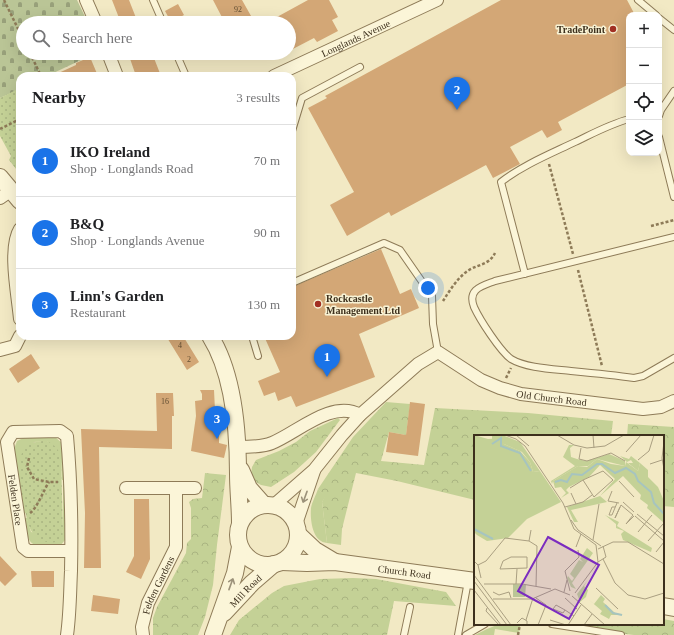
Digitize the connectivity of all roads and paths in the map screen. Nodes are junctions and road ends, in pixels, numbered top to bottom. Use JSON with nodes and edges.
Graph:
{"nodes":[{"id":1,"x":4,"y":0,"type":"edge"},
{"id":2,"x":86,"y":0,"type":"edge"},
{"id":3,"x":153,"y":0,"type":"edge"},
{"id":4,"x":437,"y":0,"type":"edge"},
{"id":5,"x":638,"y":0,"type":"edge"},
{"id":6,"x":652,"y":12,"type":"edge"},
{"id":7,"x":93,"y":16,"type":"edge"},
{"id":8,"x":160,"y":16,"type":"edge"},
{"id":9,"x":662,"y":20,"type":"edge"},
{"id":10,"x":16,"y":25,"type":"edge"},
{"id":11,"x":674,"y":30,"type":"edge"},
{"id":12,"x":33,"y":60,"type":"edge"},
{"id":13,"x":111,"y":60,"type":"edge"},
{"id":14,"x":179,"y":60,"type":"edge"},
{"id":15,"x":360,"y":67,"type":"dead end"},
{"id":16,"x":39,"y":72,"type":"edge"},
{"id":17,"x":115,"y":72,"type":"edge"},
{"id":18,"x":184,"y":72,"type":"edge"},
{"id":19,"x":283,"y":72,"type":"edge"},
{"id":20,"x":674,"y":92,"type":"edge"},
{"id":21,"x":662,"y":109,"type":"edge"},
{"id":22,"x":296,"y":117,"type":"edge"},
{"id":23,"x":626,"y":120,"type":"edge"},
{"id":24,"x":16,"y":122,"type":"edge"},
{"id":25,"x":0,"y":129,"type":"edge"},
{"id":26,"x":662,"y":149,"type":"edge"},
{"id":27,"x":0,"y":177,"type":"edge"},
{"id":28,"x":10,"y":197,"type":"edge"},
{"id":29,"x":674,"y":197,"type":"edge"},
{"id":30,"x":674,"y":220,"type":"edge"},
{"id":31,"x":651,"y":226,"type":"dead end"},
{"id":32,"x":674,"y":237,"type":"edge"},
{"id":33,"x":16,"y":241,"type":"edge"},
{"id":34,"x":495,"y":254,"type":"dead end"},
{"id":35,"x":525,"y":274,"type":"junction"},
{"id":36,"x":16,"y":276,"type":"edge"},
{"id":37,"x":296,"y":281,"type":"edge"},
{"id":38,"x":442,"y":303,"type":"dead end"},
{"id":39,"x":18,"y":340,"type":"edge"},
{"id":40,"x":213,"y":340,"type":"edge"},
{"id":41,"x":253,"y":340,"type":"edge"},
{"id":42,"x":0,"y":350,"type":"edge"},
{"id":43,"x":438,"y":352,"type":"junction"},
{"id":44,"x":258,"y":356,"type":"dead end"},
{"id":45,"x":674,"y":358,"type":"edge"},
{"id":46,"x":516,"y":361,"type":"junction"},
{"id":47,"x":500,"y":388,"type":"junction"},
{"id":48,"x":674,"y":400,"type":"edge"},
{"id":49,"x":360,"y":415,"type":"junction"},
{"id":50,"x":238,"y":455,"type":"junction"},
{"id":51,"x":29,"y":458,"type":"dead end"},
{"id":52,"x":314,"y":470,"type":"junction"},
{"id":53,"x":49,"y":482,"type":"junction"},
{"id":54,"x":71,"y":483,"type":"junction"},
{"id":55,"x":126,"y":488,"type":"dead end"},
{"id":56,"x":176,"y":488,"type":"junction"},
{"id":57,"x":195,"y":488,"type":"dead end"},
{"id":58,"x":269,"y":505,"type":"junction"},
{"id":59,"x":18,"y":517,"type":"junction"},
{"id":60,"x":240,"y":523,"type":"junction"},
{"id":61,"x":297,"y":529,"type":"junction"},
{"id":62,"x":240,"y":547,"type":"junction"},
{"id":63,"x":71,"y":551,"type":"junction"},
{"id":64,"x":334,"y":562,"type":"junction"},
{"id":65,"x":278,"y":563,"type":"junction"},
{"id":66,"x":471,"y":581,"type":"edge"},
{"id":67,"x":664,"y":606,"type":"edge"},
{"id":68,"x":410,"y":607,"type":"dead end"},
{"id":69,"x":674,"y":608,"type":"edge"},
{"id":70,"x":219,"y":619,"type":"junction"},
{"id":71,"x":483,"y":625,"type":"edge"},
{"id":72,"x":520,"y":625,"type":"edge"},
{"id":73,"x":558,"y":625,"type":"edge"},
{"id":74,"x":67,"y":635,"type":"edge"},
{"id":75,"x":143,"y":635,"type":"edge"},
{"id":76,"x":214,"y":635,"type":"edge"},
{"id":77,"x":404,"y":635,"type":"edge"},
{"id":78,"x":458,"y":635,"type":"edge"},
{"id":79,"x":466,"y":635,"type":"edge"},
{"id":80,"x":518,"y":635,"type":"edge"},
{"id":81,"x":621,"y":635,"type":"edge"}],
"edges":[{"from":1,"to":10,"type":"path"},
{"from":2,"to":7,"type":"street"},
{"from":3,"to":8,"type":"lane"},
{"from":4,"to":19,"type":"street","name":"Longlands Avenue"},
{"from":5,"to":6,"type":"lane"},
{"from":9,"to":11,"type":"lane"},
{"from":12,"to":16,"type":"path"},
{"from":13,"to":17,"type":"street"},
{"from":14,"to":18,"type":"lane"},
{"from":15,"to":22,"type":"lane"},
{"from":20,"to":21,"type":"lane"},
{"from":23,"to":35,"type":"lane"},
{"from":24,"to":25,"type":"path"},
{"from":26,"to":29,"type":"lane"},
{"from":27,"to":28,"type":"street"},
{"from":30,"to":31,"type":"path"},
{"from":32,"to":35,"type":"lane"},
{"from":33,"to":36,"type":"street"},
{"from":34,"to":38,"type":"path"},
{"from":35,"to":46,"type":"lane"},
{"from":37,"to":43,"type":"lane"},
{"from":39,"to":42,"type":"street"},
{"from":40,"to":50,"type":"street"},
{"from":41,"to":44,"type":"lane"},
{"from":43,"to":47,"type":"street","name":"Old Church Road"},
{"from":43,"to":49,"type":"street"},
{"from":45,"to":46,"type":"lane"},
{"from":46,"to":47,"type":"path"},
{"from":47,"to":48,"type":"street","name":"Old Church Road"},
{"from":49,"to":50,"type":"street"},
{"from":49,"to":52,"type":"street"},
{"from":50,"to":58,"type":"street"},
{"from":50,"to":60,"type":"street"},
{"from":51,"to":53,"type":"path"},
{"from":52,"to":58,"type":"street"},
{"from":52,"to":61,"type":"street","one_way":true},
{"from":53,"to":54,"type":"path"},
{"from":53,"to":59,"type":"path"},
{"from":54,"to":59,"type":"street","name":"Felden Place"},
{"from":54,"to":63,"type":"street","name":"Felden Place"},
{"from":55,"to":56,"type":"street"},
{"from":56,"to":57,"type":"street"},
{"from":56,"to":75,"type":"street","name":"Felden Gardens"},
{"from":58,"to":60,"type":"street"},
{"from":58,"to":61,"type":"street"},
{"from":59,"to":63,"type":"street","name":"Felden Place"},
{"from":60,"to":62,"type":"street"},
{"from":61,"to":64,"type":"street","name":"Church Road"},
{"from":61,"to":65,"type":"street"},
{"from":62,"to":65,"type":"street"},
{"from":70,"to":62,"type":"street","name":"Mill Road","one_way":true},
{"from":63,"to":74,"type":"street","name":"Felden Place"},
{"from":64,"to":65,"type":"street","name":"Church Road"},
{"from":64,"to":66,"type":"street","name":"Church Road"},
{"from":65,"to":70,"type":"street","name":"Mill Road"},
{"from":66,"to":78,"type":"lane"},
{"from":67,"to":69,"type":"street"},
{"from":68,"to":77,"type":"lane"},
{"from":70,"to":76,"type":"street","name":"Mill Road"},
{"from":71,"to":79,"type":"lane"},
{"from":72,"to":80,"type":"path"},
{"from":73,"to":81,"type":"lane"}]}
